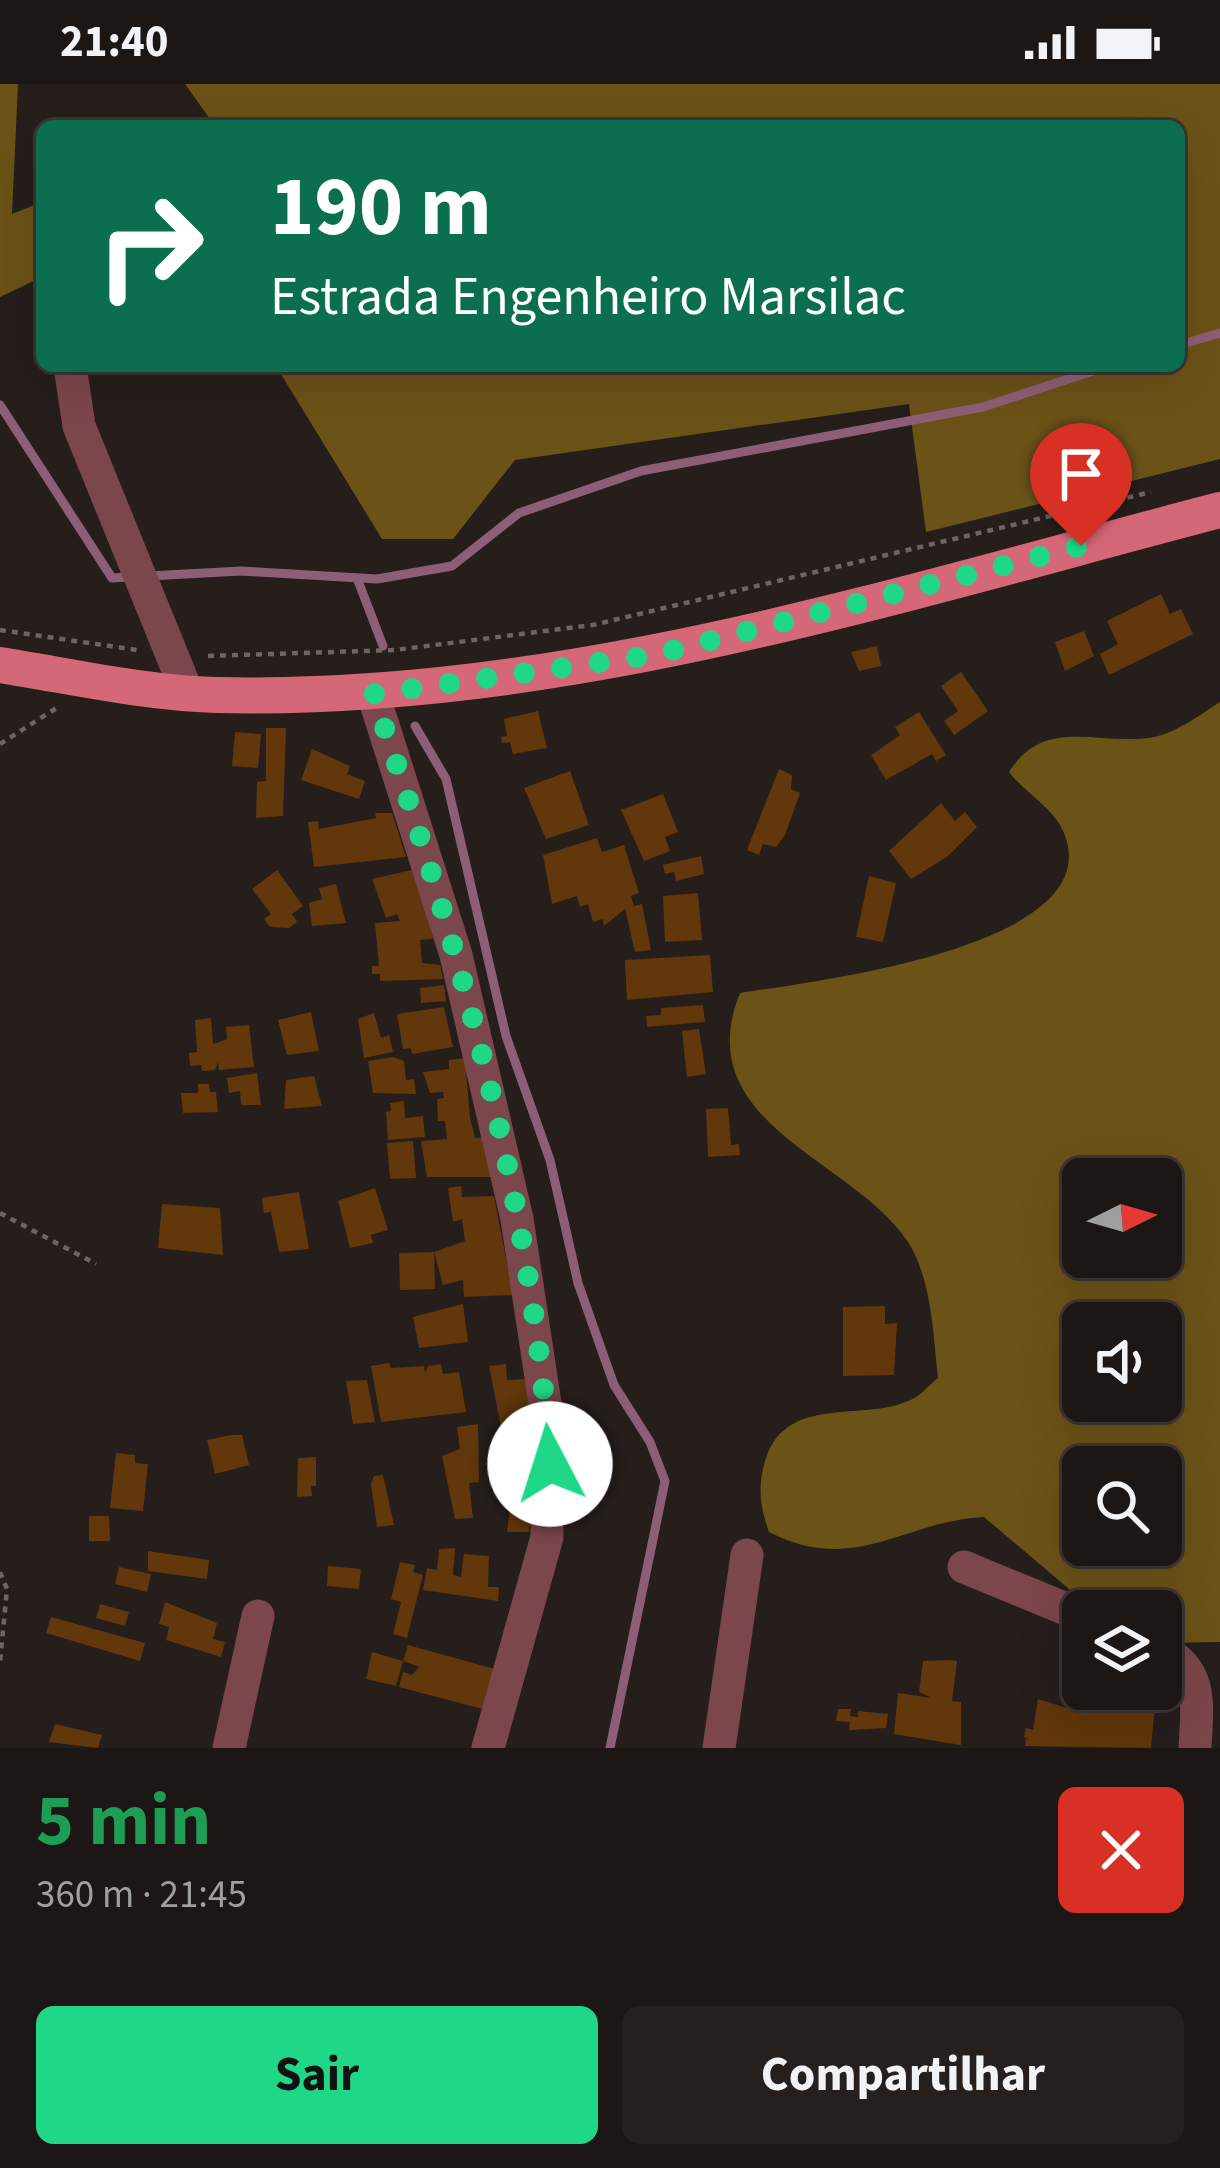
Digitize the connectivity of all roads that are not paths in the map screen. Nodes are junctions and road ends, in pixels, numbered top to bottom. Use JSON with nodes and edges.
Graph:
{"nodes":[{"id":1,"x":71,"y":372,"type":"edge"},
{"id":2,"x":1220,"y":510,"type":"edge"},
{"id":3,"x":0,"y":665,"type":"edge"},
{"id":4,"x":187,"y":692,"type":"junction"},
{"id":5,"x":373,"y":694,"type":"junction"},
{"id":6,"x":747,"y":1556,"type":"dead end"},
{"id":7,"x":964,"y":1567,"type":"dead end"},
{"id":8,"x":1062,"y":1607,"type":"edge"},
{"id":9,"x":258,"y":1616,"type":"dead end"},
{"id":10,"x":1182,"y":1662,"type":"edge"},
{"id":11,"x":230,"y":1748,"type":"edge"},
{"id":12,"x":488,"y":1748,"type":"edge"},
{"id":13,"x":719,"y":1748,"type":"edge"},
{"id":14,"x":1195,"y":1748,"type":"edge"}],
"edges":[{"from":1,"to":4,"type":"street"},
{"from":2,"to":5,"type":"main road"},
{"from":3,"to":4,"type":"main road"},
{"from":4,"to":5,"type":"main road"},
{"from":5,"to":12,"type":"street"},
{"from":6,"to":13,"type":"street"},
{"from":7,"to":8,"type":"street"},
{"from":9,"to":11,"type":"street"},
{"from":10,"to":14,"type":"street"}]}
